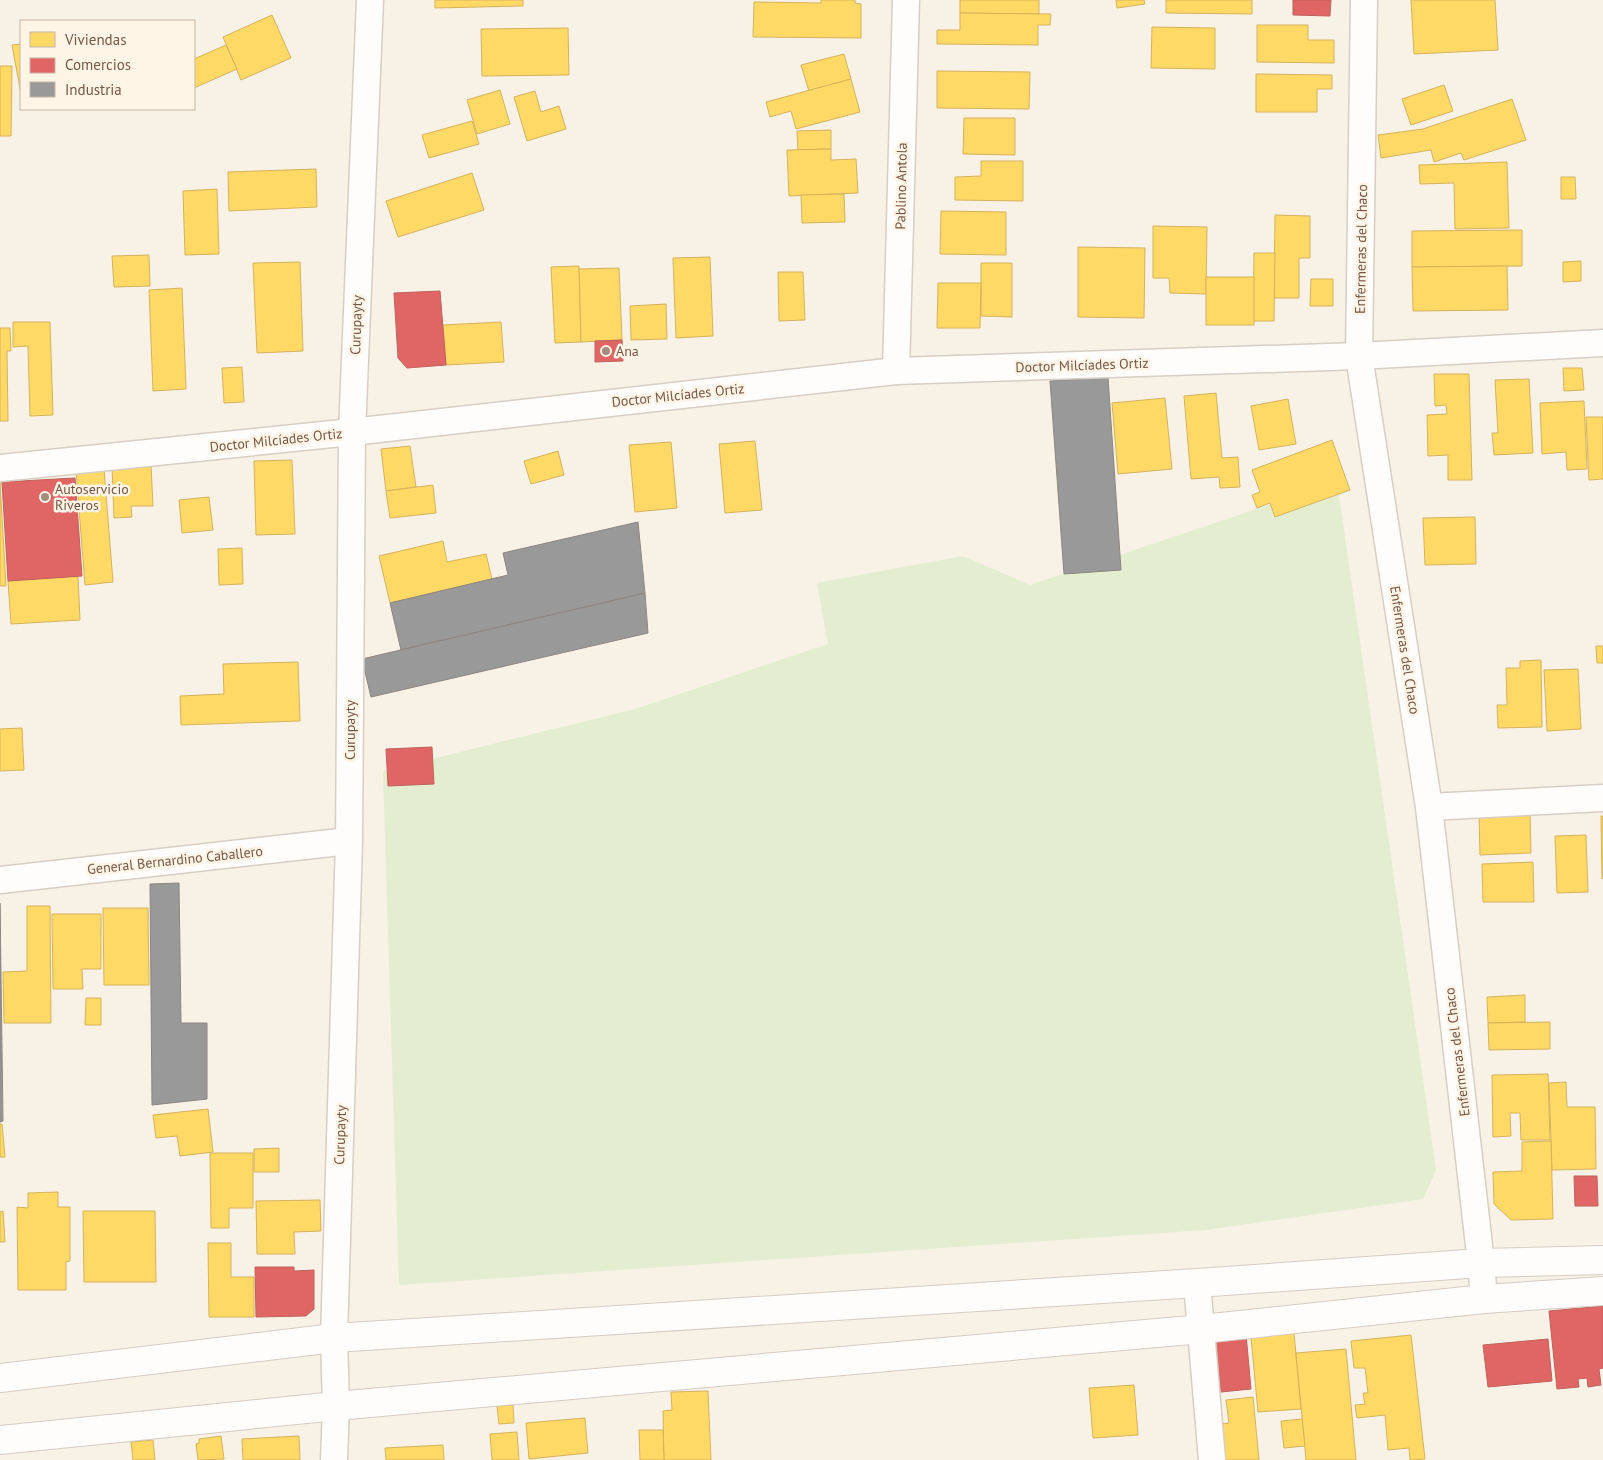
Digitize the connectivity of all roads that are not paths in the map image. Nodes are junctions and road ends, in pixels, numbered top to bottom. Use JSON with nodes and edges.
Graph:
{"nodes":[{"id":1,"x":370,"y":0,"type":"edge"},
{"id":2,"x":906,"y":0,"type":"edge"},
{"id":3,"x":1364,"y":0,"type":"edge"},
{"id":4,"x":1603,"y":343,"type":"edge"},
{"id":5,"x":1359,"y":356,"type":"junction"},
{"id":6,"x":896,"y":371,"type":"junction"},
{"id":7,"x":352,"y":432,"type":"junction"},
{"id":8,"x":0,"y":468,"type":"edge"},
{"id":9,"x":1603,"y":798,"type":"edge"},
{"id":10,"x":1429,"y":807,"type":"junction"},
{"id":11,"x":349,"y":841,"type":"junction"},
{"id":12,"x":0,"y":880,"type":"edge"},
{"id":13,"x":1603,"y":1260,"type":"edge"},
{"id":14,"x":1481,"y":1263,"type":"junction"},
{"id":15,"x":1196,"y":1283,"type":"junction"},
{"id":16,"x":1603,"y":1290,"type":"edge"},
{"id":17,"x":1484,"y":1299,"type":"junction"},
{"id":18,"x":1202,"y":1329,"type":"junction"},
{"id":19,"x":334,"y":1338,"type":"junction"},
{"id":20,"x":0,"y":1378,"type":"edge"},
{"id":21,"x":336,"y":1406,"type":"junction"},
{"id":22,"x":0,"y":1440,"type":"edge"},
{"id":23,"x":334,"y":1460,"type":"edge"},
{"id":24,"x":1212,"y":1460,"type":"edge"}],
"edges":[{"from":1,"to":7,"type":"street","name":"Curupayty"},
{"from":2,"to":6,"type":"street","name":"Pablino Antola"},
{"from":3,"to":5,"type":"street","name":"Enfermeras del Chaco"},
{"from":4,"to":5,"type":"street","name":"Doctor Milcíades Ortiz"},
{"from":5,"to":6,"type":"street","name":"Doctor Milcíades Ortiz"},
{"from":5,"to":10,"type":"street","name":"Enfermeras del Chaco"},
{"from":6,"to":7,"type":"street","name":"Doctor Milcíades Ortiz"},
{"from":7,"to":8,"type":"street","name":"Doctor Milcíades Ortiz"},
{"from":7,"to":11,"type":"street","name":"Curupayty"},
{"from":9,"to":10,"type":"street"},
{"from":10,"to":14,"type":"street","name":"Enfermeras del Chaco"},
{"from":11,"to":12,"type":"street","name":"General Bernardino Caballero"},
{"from":11,"to":19,"type":"street","name":"Curupayty"},
{"from":13,"to":14,"type":"main road"},
{"from":14,"to":15,"type":"main road"},
{"from":14,"to":17,"type":"street","name":"Enfermeras del Chaco"},
{"from":15,"to":18,"type":"street"},
{"from":15,"to":19,"type":"main road"},
{"from":16,"to":17,"type":"main road"},
{"from":17,"to":18,"type":"main road"},
{"from":18,"to":21,"type":"main road"},
{"from":18,"to":24,"type":"street"},
{"from":19,"to":20,"type":"main road"},
{"from":19,"to":21,"type":"street","name":"Curupayty"},
{"from":21,"to":22,"type":"main road"},
{"from":21,"to":23,"type":"street","name":"Curupayty"}]}
